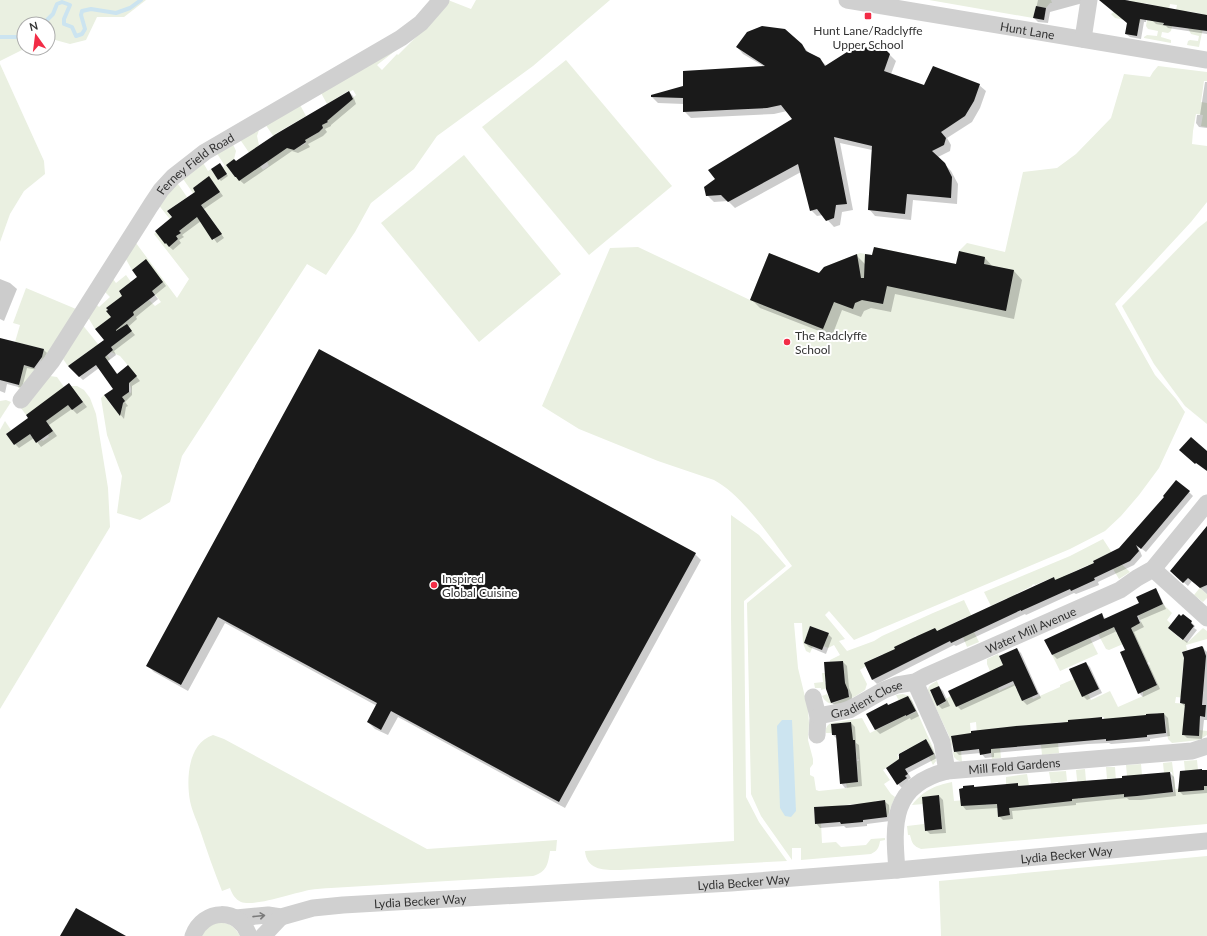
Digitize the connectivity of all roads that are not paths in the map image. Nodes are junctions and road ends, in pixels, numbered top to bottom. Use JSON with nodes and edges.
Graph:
{"nodes":[{"id":1,"x":441,"y":0,"type":"edge"},
{"id":2,"x":847,"y":0,"type":"edge"},
{"id":3,"x":1090,"y":0,"type":"edge"},
{"id":4,"x":1083,"y":39,"type":"junction"},
{"id":5,"x":1207,"y":60,"type":"edge"},
{"id":6,"x":21,"y":400,"type":"dead end"},
{"id":7,"x":1207,"y":503,"type":"edge"},
{"id":8,"x":1153,"y":569,"type":"junction"},
{"id":9,"x":1207,"y":618,"type":"edge"},
{"id":10,"x":915,"y":682,"type":"junction"},
{"id":11,"x":813,"y":697,"type":"dead end"},
{"id":12,"x":818,"y":716,"type":"junction"},
{"id":13,"x":817,"y":735,"type":"dead end"},
{"id":14,"x":1207,"y":746,"type":"edge"},
{"id":15,"x":947,"y":771,"type":"junction"},
{"id":16,"x":1207,"y":841,"type":"edge"},
{"id":17,"x":897,"y":870,"type":"junction"},
{"id":18,"x":282,"y":917,"type":"junction"},
{"id":19,"x":236,"y":918,"type":"junction"},
{"id":20,"x":193,"y":936,"type":"edge"},
{"id":21,"x":249,"y":936,"type":"edge"},
{"id":22,"x":263,"y":936,"type":"edge"}],
"edges":[{"from":1,"to":6,"type":"street","name":"Ferney Field Road"},
{"from":2,"to":4,"type":"street","name":"Hunt Lane"},
{"from":3,"to":4,"type":"street"},
{"from":4,"to":5,"type":"street","name":"Hunt Lane"},
{"from":7,"to":8,"type":"street","name":"Water Mill Avenue"},
{"from":8,"to":9,"type":"street"},
{"from":8,"to":10,"type":"street","name":"Water Mill Avenue"},
{"from":10,"to":12,"type":"street","name":"Gradient Close"},
{"from":10,"to":15,"type":"street"},
{"from":11,"to":12,"type":"street","name":"Gradient Close"},
{"from":12,"to":13,"type":"street","name":"Gradient Close"},
{"from":14,"to":15,"type":"street","name":"Mill Fold Gardens"},
{"from":15,"to":17,"type":"street","name":"Mill Fold Gardens"},
{"from":16,"to":17,"type":"street","name":"Lydia Becker Way"},
{"from":17,"to":18,"type":"street","name":"Lydia Becker Way"},
{"from":19,"to":18,"type":"street","name":"Lydia Becker Way","one_way":true},
{"from":18,"to":22,"type":"street","name":"Lydia Becker Way"},
{"from":19,"to":20,"type":"street","name":"Lydia Becker Way"},
{"from":19,"to":21,"type":"street"}]}
